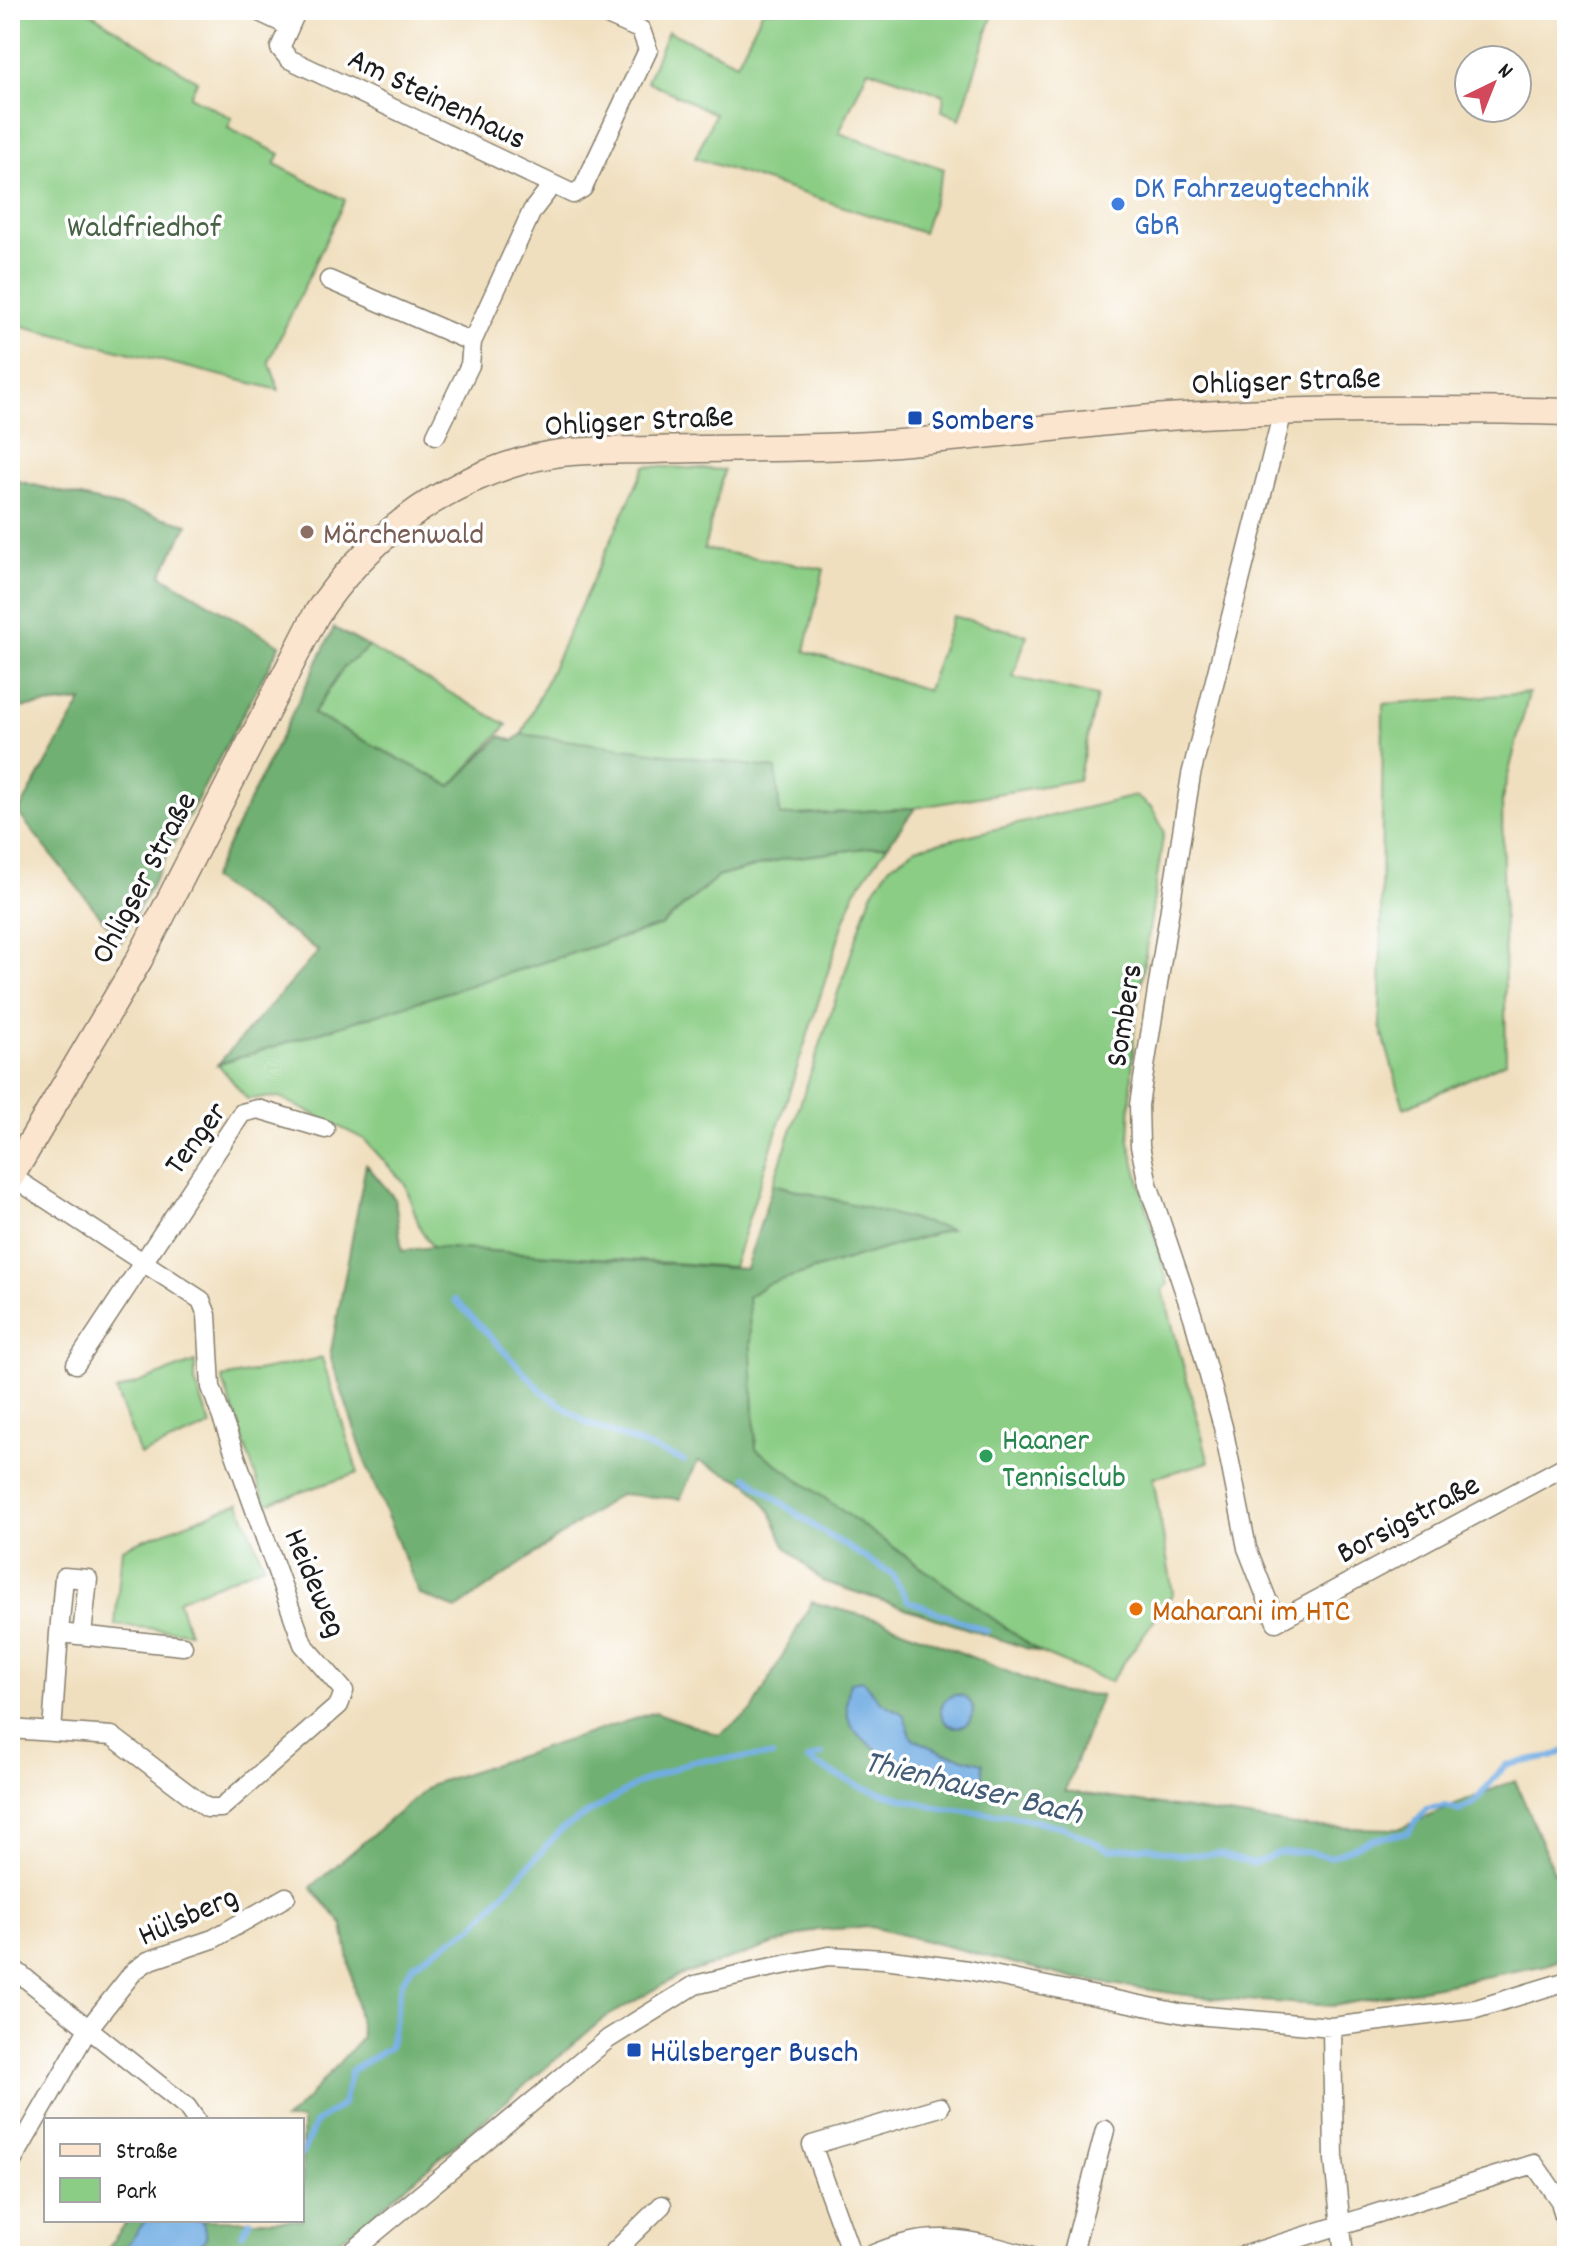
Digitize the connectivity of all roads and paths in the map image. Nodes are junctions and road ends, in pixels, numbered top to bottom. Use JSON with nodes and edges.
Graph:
{"nodes":[{"id":1,"x":255,"y":10,"type":"edge"},
{"id":2,"x":596,"y":10,"type":"edge"},
{"id":3,"x":293,"y":18,"type":"edge"},
{"id":4,"x":552,"y":185,"type":"junction"},
{"id":5,"x":329,"y":280,"type":"dead end"},
{"id":6,"x":472,"y":342,"type":"junction"},
{"id":7,"x":1283,"y":411,"type":"junction"},
{"id":8,"x":1567,"y":412,"type":"edge"},
{"id":9,"x":436,"y":435,"type":"dead end"},
{"id":10,"x":325,"y":1129,"type":"dead end"},
{"id":11,"x":10,"y":1177,"type":"edge"},
{"id":12,"x":141,"y":1263,"type":"junction"},
{"id":13,"x":76,"y":1364,"type":"dead end"},
{"id":14,"x":1567,"y":1465,"type":"edge"},
{"id":15,"x":1276,"y":1622,"type":"joint"},
{"id":16,"x":59,"y":1633,"type":"junction"},
{"id":17,"x":82,"y":1635,"type":"junction"},
{"id":18,"x":183,"y":1646,"type":"dead end"},
{"id":19,"x":10,"y":1729,"type":"edge"},
{"id":20,"x":52,"y":1732,"type":"junction"},
{"id":21,"x":286,"y":1897,"type":"dead end"},
{"id":22,"x":10,"y":1966,"type":"edge"},
{"id":23,"x":1567,"y":1981,"type":"edge"},
{"id":24,"x":1332,"y":2027,"type":"junction"},
{"id":25,"x":88,"y":2029,"type":"junction"},
{"id":26,"x":940,"y":2107,"type":"dead end"},
{"id":27,"x":195,"y":2118,"type":"edge"},
{"id":28,"x":1105,"y":2130,"type":"dead end"},
{"id":29,"x":10,"y":2165,"type":"edge"},
{"id":30,"x":662,"y":2205,"type":"dead end"},
{"id":31,"x":1338,"y":2228,"type":"junction"},
{"id":32,"x":1567,"y":2228,"type":"edge"},
{"id":33,"x":347,"y":2256,"type":"edge"},
{"id":34,"x":610,"y":2256,"type":"edge"},
{"id":35,"x":852,"y":2256,"type":"edge"},
{"id":36,"x":871,"y":2256,"type":"edge"},
{"id":37,"x":1029,"y":2256,"type":"edge"},
{"id":38,"x":1072,"y":2256,"type":"edge"},
{"id":39,"x":1242,"y":2256,"type":"edge"},
{"id":40,"x":1344,"y":2256,"type":"edge"}],
"edges":[{"from":1,"to":3,"type":"street","name":"Am Steinenhaus"},
{"from":2,"to":4,"type":"street","name":"Am Steinenhaus"},
{"from":3,"to":4,"type":"street","name":"Am Steinenhaus"},
{"from":4,"to":6,"type":"street","name":"Am Steinenhaus"},
{"from":5,"to":6,"type":"street"},
{"from":6,"to":9,"type":"street","name":"Am Steinenhaus"},
{"from":7,"to":8,"type":"main road","name":"Ohligser Straße"},
{"from":7,"to":11,"type":"main road","name":"Ohligser Straße"},
{"from":7,"to":15,"type":"street","name":"Sombers"},
{"from":10,"to":12,"type":"street","name":"Tenger"},
{"from":11,"to":12,"type":"street","name":"Heideweg"},
{"from":12,"to":13,"type":"street"},
{"from":12,"to":20,"type":"street","name":"Heideweg"},
{"from":14,"to":15,"type":"street","name":"Borsigstraße"},
{"from":16,"to":17,"type":"street"},
{"from":16,"to":17,"type":"street"},
{"from":16,"to":20,"type":"street"},
{"from":17,"to":18,"type":"street"},
{"from":19,"to":20,"type":"street","name":"Heideweg"},
{"from":21,"to":25,"type":"street","name":"Hülsberg"},
{"from":22,"to":25,"type":"street"},
{"from":23,"to":24,"type":"street"},
{"from":24,"to":31,"type":"street"},
{"from":24,"to":33,"type":"street"},
{"from":25,"to":27,"type":"street"},
{"from":25,"to":29,"type":"street","name":"Hülsberg"},
{"from":26,"to":35,"type":"street"},
{"from":28,"to":38,"type":"street"},
{"from":30,"to":34,"type":"street"},
{"from":31,"to":32,"type":"street"},
{"from":31,"to":39,"type":"street"},
{"from":31,"to":40,"type":"street"},
{"from":36,"to":37,"type":"street"}]}
